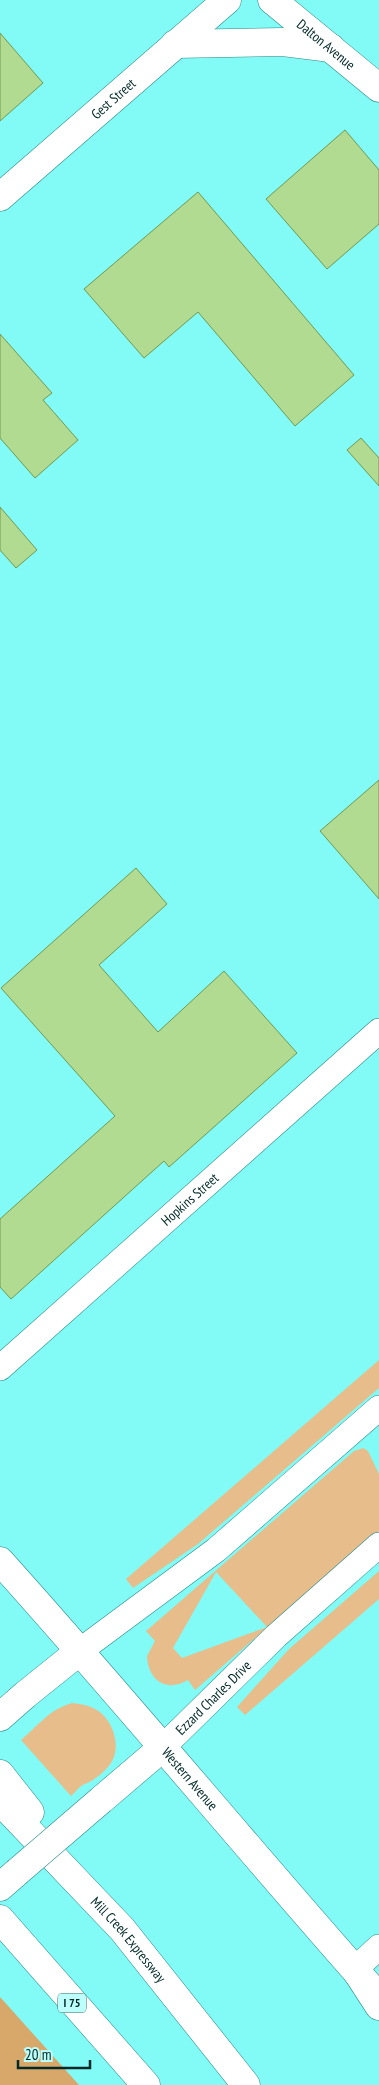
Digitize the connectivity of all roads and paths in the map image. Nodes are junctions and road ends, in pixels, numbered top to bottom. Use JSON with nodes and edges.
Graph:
{"nodes":[{"id":1,"x":227,"y":0,"type":"edge"},
{"id":2,"x":272,"y":0,"type":"edge"},
{"id":3,"x":175,"y":44,"type":"junction"},
{"id":4,"x":331,"y":48,"type":"junction"},
{"id":5,"x":379,"y":88,"type":"edge"},
{"id":6,"x":0,"y":197,"type":"edge"},
{"id":7,"x":379,"y":1031,"type":"edge"},
{"id":8,"x":0,"y":1368,"type":"edge"},
{"id":9,"x":379,"y":1408,"type":"edge"},
{"id":10,"x":379,"y":1545,"type":"edge"},
{"id":11,"x":0,"y":1561,"type":"edge"},
{"id":12,"x":81,"y":1650,"type":"junction"},
{"id":13,"x":8,"y":1710,"type":"edge"},
{"id":14,"x":162,"y":1748,"type":"junction"},
{"id":15,"x":0,"y":1774,"type":"edge"},
{"id":16,"x":0,"y":1801,"type":"edge"},
{"id":17,"x":0,"y":1887,"type":"edge"},
{"id":18,"x":0,"y":1919,"type":"edge"},
{"id":19,"x":122,"y":1929,"type":"junction"},
{"id":20,"x":0,"y":1934,"type":"edge"},
{"id":21,"x":379,"y":1947,"type":"edge"},
{"id":22,"x":354,"y":1969,"type":"junction"},
{"id":23,"x":51,"y":1979,"type":"junction"},
{"id":24,"x":379,"y":1996,"type":"edge"},
{"id":25,"x":379,"y":2006,"type":"edge"},
{"id":26,"x":146,"y":2085,"type":"edge"},
{"id":27,"x":246,"y":2085,"type":"edge"}],
"edges":[{"from":1,"to":3,"type":"main road","name":"Gest Street"},
{"from":2,"to":4,"type":"main road","name":"Dalton Avenue"},
{"from":3,"to":4,"type":"main road"},
{"from":3,"to":6,"type":"main road","name":"Gest Street"},
{"from":4,"to":5,"type":"main road","name":"Dalton Avenue"},
{"from":7,"to":8,"type":"street","name":"Hopkins Street"},
{"from":9,"to":12,"type":"street"},
{"from":10,"to":14,"type":"street","name":"Ezzard Charles Drive"},
{"from":11,"to":12,"type":"main road","name":"Western Avenue"},
{"from":12,"to":13,"type":"main road"},
{"from":12,"to":14,"type":"main road","name":"Western Avenue"},
{"from":14,"to":17,"type":"main road","name":"Ezzard Charles Drive","bridge":true},
{"from":14,"to":22,"type":"main road","name":"Western Avenue"},
{"from":15,"to":19,"type":"main road"},
{"from":16,"to":19,"type":"main road","name":"Mill Creek Expressway"},
{"from":18,"to":23,"type":"main road","number":"I 75"},
{"from":19,"to":27,"type":"main road","name":"Mill Creek Expressway"},
{"from":20,"to":23,"type":"main road"},
{"from":21,"to":22,"type":"street"},
{"from":22,"to":24,"type":"main road","name":"Western Avenue"},
{"from":22,"to":25,"type":"main road"},
{"from":23,"to":26,"type":"main road","number":"I 75"}]}
